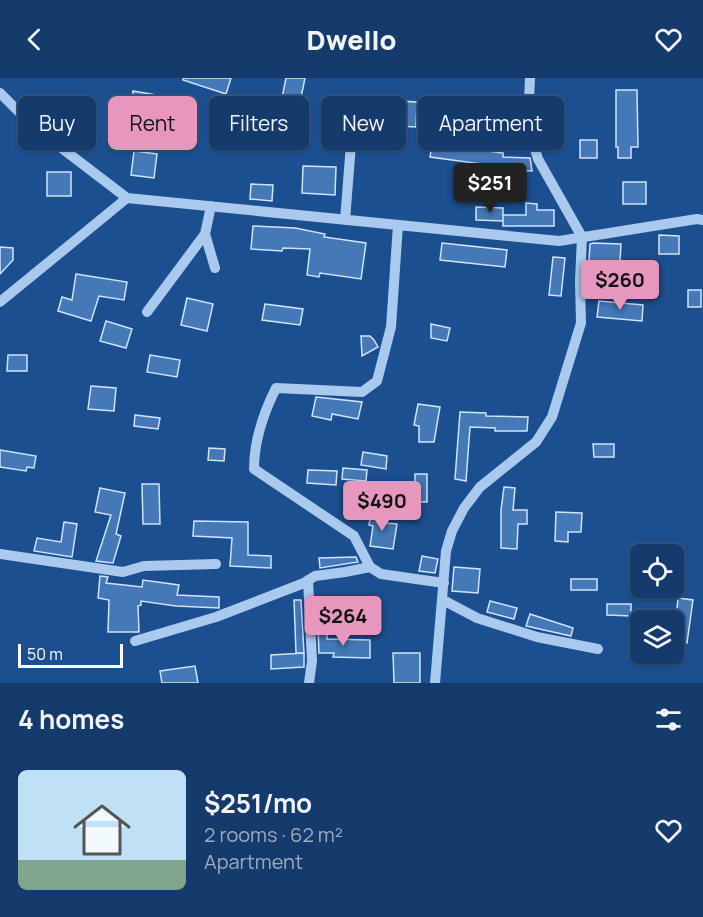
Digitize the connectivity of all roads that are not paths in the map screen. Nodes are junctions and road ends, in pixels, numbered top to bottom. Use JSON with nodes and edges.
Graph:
{"nodes":[{"id":1,"x":530,"y":78,"type":"edge"},
{"id":2,"x":0,"y":93,"type":"edge"},
{"id":3,"x":350,"y":150,"type":"edge"},
{"id":4,"x":127,"y":198,"type":"junction"},
{"id":5,"x":211,"y":206,"type":"junction"},
{"id":6,"x":345,"y":219,"type":"junction"},
{"id":7,"x":703,"y":220,"type":"edge"},
{"id":8,"x":398,"y":225,"type":"junction"},
{"id":9,"x":205,"y":234,"type":"junction"},
{"id":10,"x":582,"y":237,"type":"junction"},
{"id":11,"x":215,"y":268,"type":"dead end"},
{"id":12,"x":0,"y":302,"type":"edge"},
{"id":13,"x":147,"y":312,"type":"dead end"},
{"id":14,"x":0,"y":554,"type":"edge"},
{"id":15,"x":216,"y":564,"type":"dead end"},
{"id":16,"x":370,"y":567,"type":"junction"},
{"id":17,"x":308,"y":580,"type":"junction"},
{"id":18,"x":444,"y":583,"type":"junction"},
{"id":19,"x":443,"y":600,"type":"junction"},
{"id":20,"x":135,"y":641,"type":"dead end"},
{"id":21,"x":598,"y":649,"type":"dead end"},
{"id":22,"x":309,"y":683,"type":"edge"},
{"id":23,"x":435,"y":683,"type":"edge"}],
"edges":[{"from":1,"to":10,"type":"street"},
{"from":2,"to":4,"type":"street"},
{"from":3,"to":6,"type":"street"},
{"from":4,"to":5,"type":"street"},
{"from":4,"to":12,"type":"street"},
{"from":5,"to":6,"type":"street"},
{"from":5,"to":9,"type":"street"},
{"from":6,"to":8,"type":"street"},
{"from":7,"to":10,"type":"street"},
{"from":8,"to":10,"type":"street"},
{"from":8,"to":16,"type":"street"},
{"from":9,"to":11,"type":"street"},
{"from":9,"to":13,"type":"street"},
{"from":10,"to":18,"type":"street"},
{"from":14,"to":15,"type":"street"},
{"from":16,"to":17,"type":"street"},
{"from":16,"to":18,"type":"street"},
{"from":17,"to":20,"type":"street"},
{"from":17,"to":22,"type":"street"},
{"from":18,"to":19,"type":"street"},
{"from":19,"to":21,"type":"street"},
{"from":19,"to":23,"type":"street"}]}
